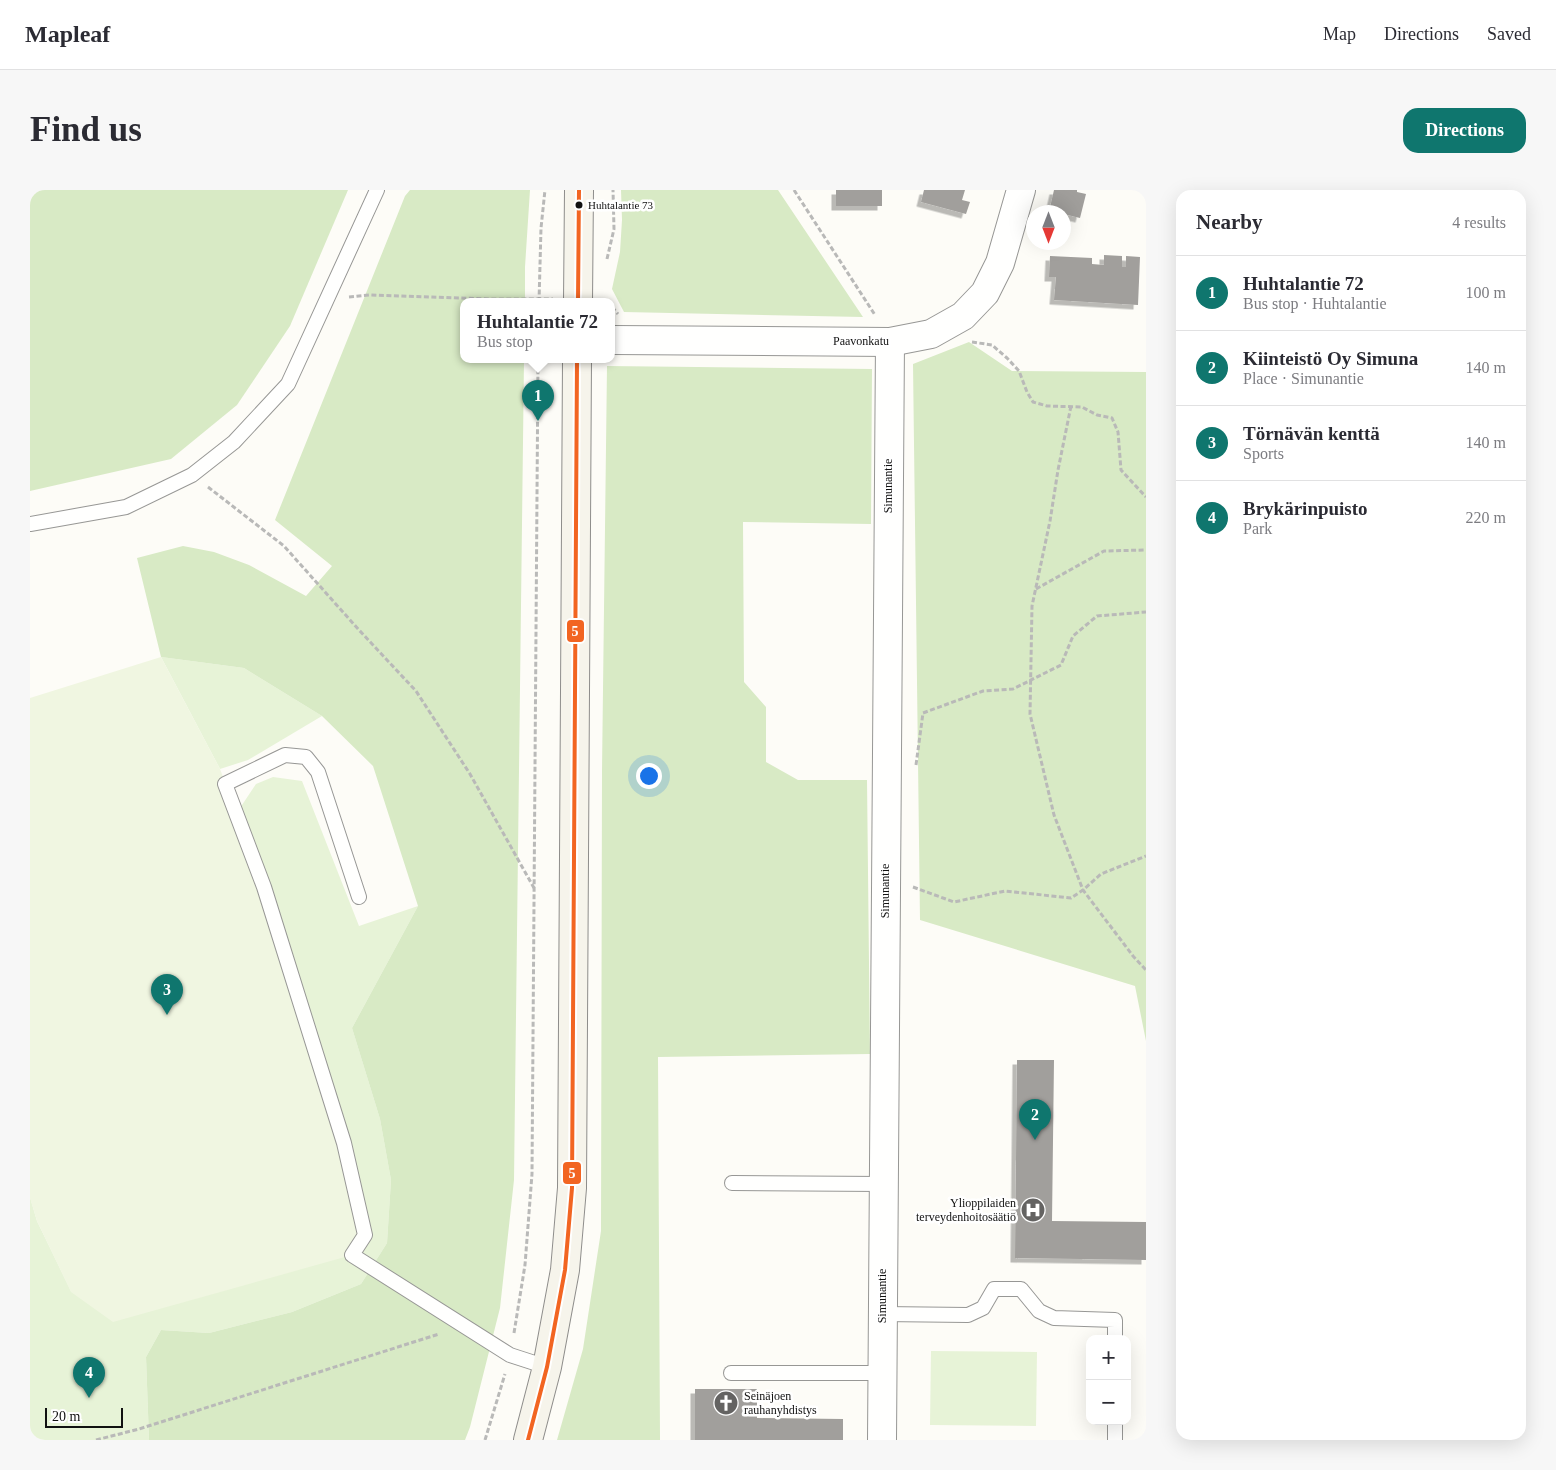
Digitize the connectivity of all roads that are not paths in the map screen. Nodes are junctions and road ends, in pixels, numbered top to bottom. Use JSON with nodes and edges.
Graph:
{"nodes":[{"id":1,"x":377,"y":190,"type":"edge"},
{"id":2,"x":579,"y":190,"type":"edge"},
{"id":3,"x":1021,"y":190,"type":"edge"},
{"id":4,"x":578,"y":298,"type":"edge"},
{"id":5,"x":615,"y":340,"type":"edge"},
{"id":6,"x":890,"y":342,"type":"junction"},
{"id":7,"x":578,"y":363,"type":"edge"},
{"id":8,"x":30,"y":524,"type":"edge"},
{"id":9,"x":359,"y":897,"type":"dead end"},
{"id":10,"x":732,"y":1183,"type":"dead end"},
{"id":11,"x":883,"y":1184,"type":"junction"},
{"id":12,"x":882,"y":1314,"type":"junction"},
{"id":13,"x":1115,"y":1335,"type":"edge"},
{"id":14,"x":547,"y":1367,"type":"junction"},
{"id":15,"x":731,"y":1373,"type":"dead end"},
{"id":16,"x":882,"y":1373,"type":"junction"},
{"id":17,"x":1115,"y":1425,"type":"edge"},
{"id":18,"x":528,"y":1440,"type":"edge"},
{"id":19,"x":882,"y":1440,"type":"edge"},
{"id":20,"x":1115,"y":1440,"type":"edge"}],
"edges":[{"from":1,"to":8,"type":"lane"},
{"from":2,"to":4,"type":"main road"},
{"from":3,"to":6,"type":"street","name":"Paavonkatu"},
{"from":5,"to":6,"type":"street","name":"Paavonkatu"},
{"from":6,"to":11,"type":"street","name":"Simunantie"},
{"from":7,"to":14,"type":"main road"},
{"from":9,"to":14,"type":"lane"},
{"from":10,"to":11,"type":"lane"},
{"from":11,"to":12,"type":"street","name":"Simunantie"},
{"from":12,"to":13,"type":"lane"},
{"from":12,"to":16,"type":"street","name":"Simunantie"},
{"from":14,"to":18,"type":"main road"},
{"from":15,"to":16,"type":"lane"},
{"from":16,"to":19,"type":"street","name":"Simunantie"},
{"from":17,"to":20,"type":"lane"}]}
